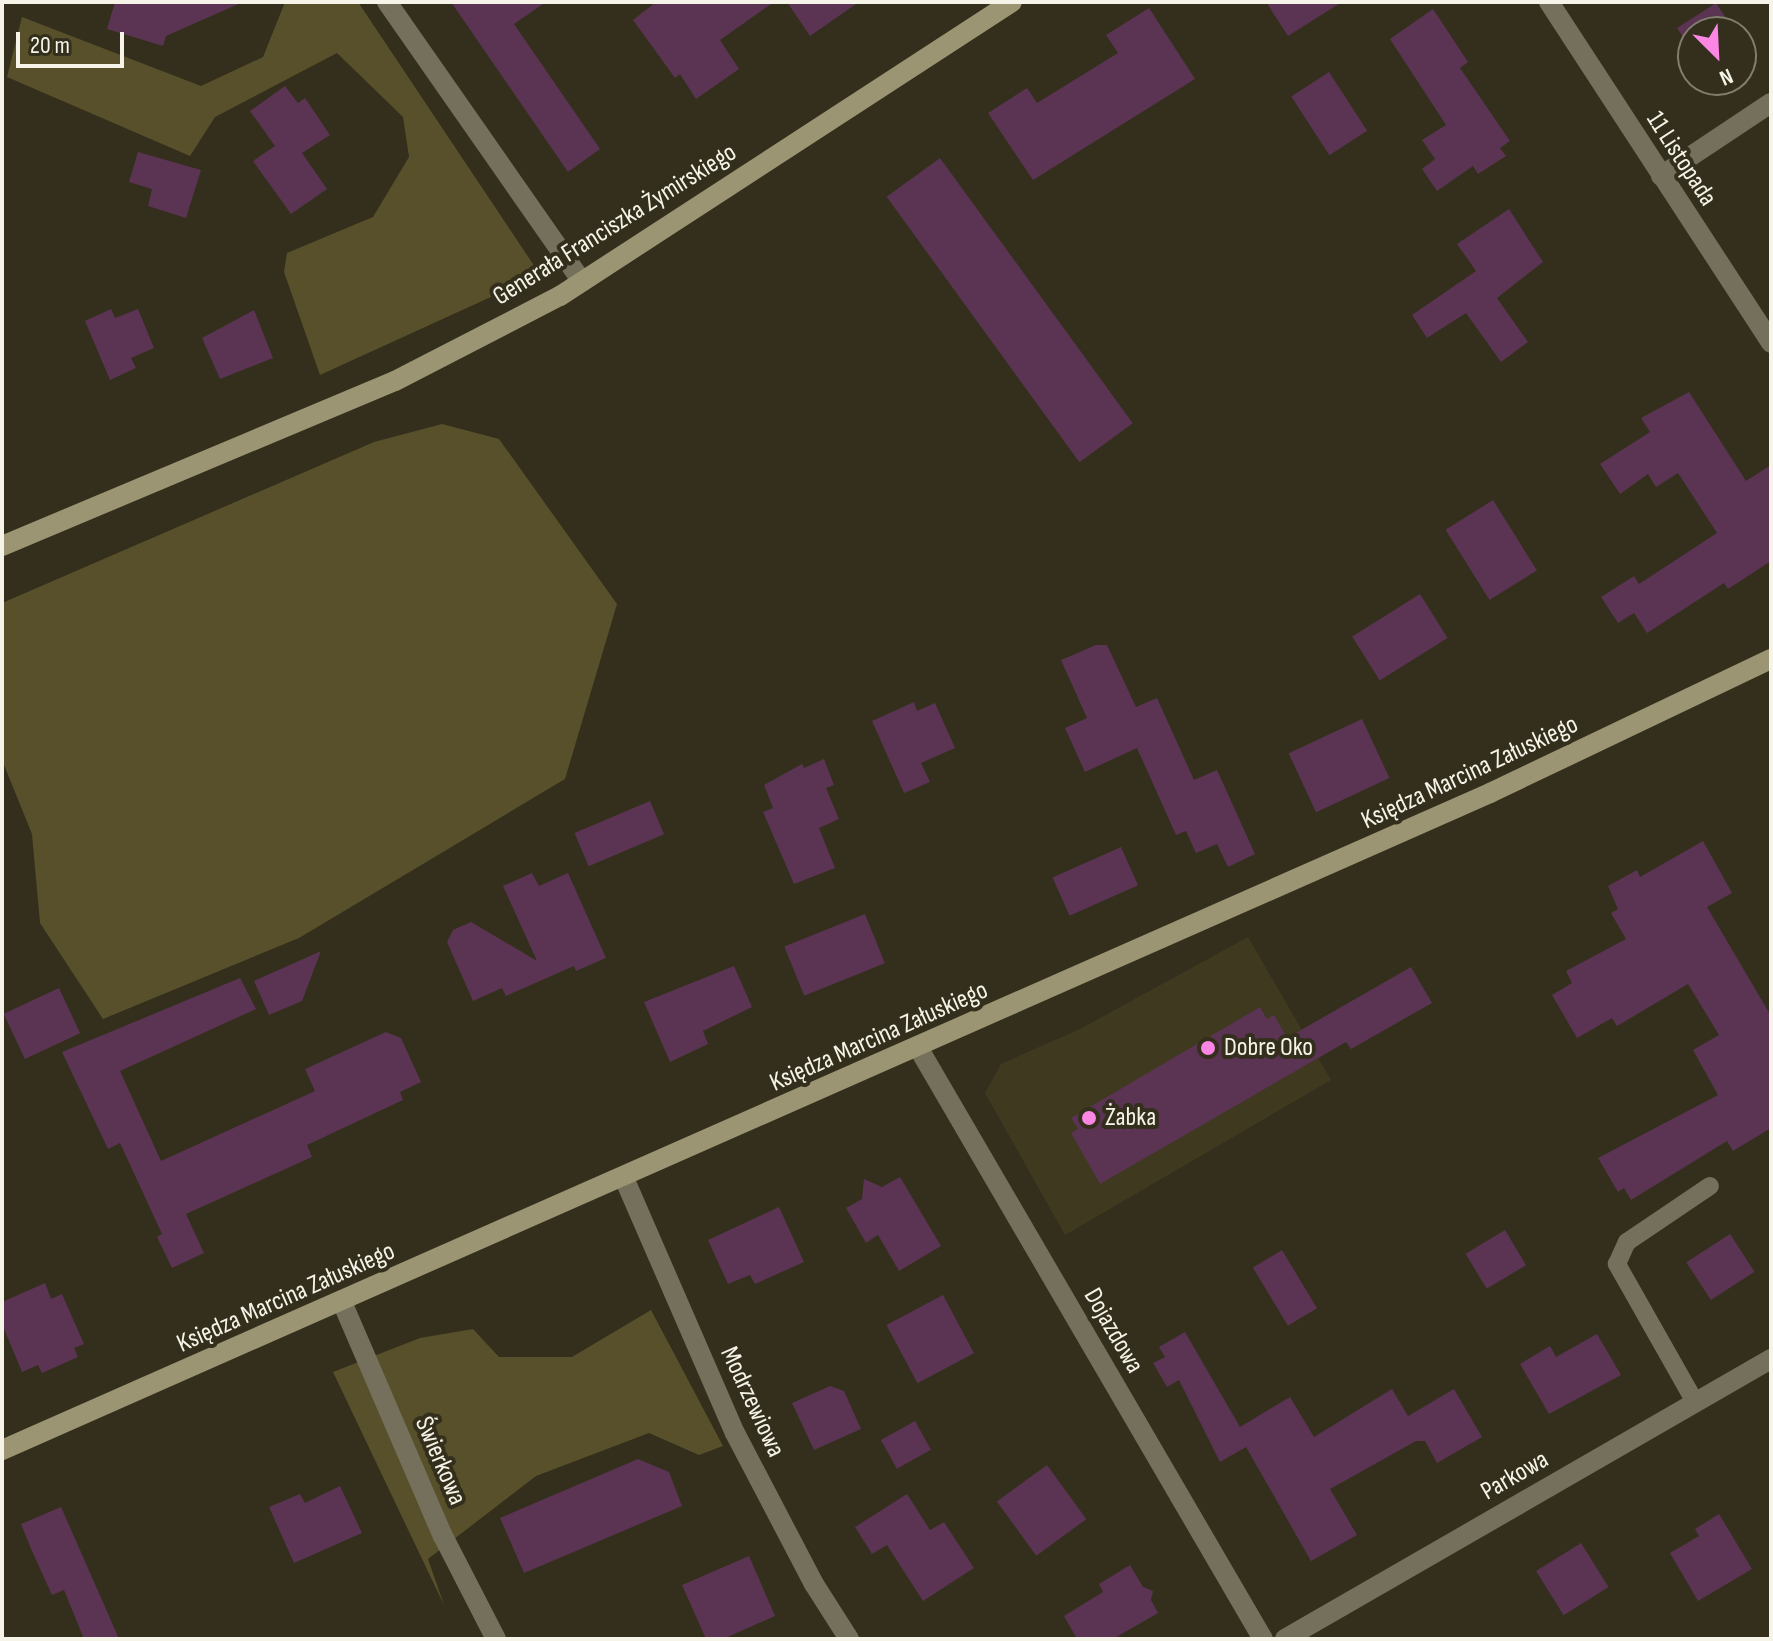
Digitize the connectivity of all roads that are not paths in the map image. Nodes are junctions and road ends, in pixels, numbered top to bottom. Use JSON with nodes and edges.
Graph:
{"nodes":[{"id":1,"x":387,"y":2,"type":"edge"},
{"id":2,"x":1012,"y":2,"type":"edge"},
{"id":3,"x":1549,"y":2,"type":"edge"},
{"id":4,"x":1771,"y":103,"type":"edge"},
{"id":5,"x":1661,"y":176,"type":"junction"},
{"id":6,"x":582,"y":282,"type":"junction"},
{"id":7,"x":1771,"y":343,"type":"edge"},
{"id":8,"x":2,"y":546,"type":"edge"},
{"id":9,"x":1771,"y":659,"type":"edge"},
{"id":10,"x":919,"y":1049,"type":"junction"},
{"id":11,"x":624,"y":1178,"type":"junction"},
{"id":12,"x":1710,"y":1186,"type":"dead end"},
{"id":13,"x":342,"y":1302,"type":"junction"},
{"id":14,"x":1771,"y":1359,"type":"edge"},
{"id":15,"x":1695,"y":1402,"type":"junction"},
{"id":16,"x":2,"y":1450,"type":"edge"},
{"id":17,"x":496,"y":1639,"type":"edge"},
{"id":18,"x":849,"y":1639,"type":"edge"},
{"id":19,"x":1263,"y":1639,"type":"edge"},
{"id":20,"x":1285,"y":1639,"type":"edge"}],
"edges":[{"from":1,"to":6,"type":"street"},
{"from":2,"to":6,"type":"street","name":"Generała Franciszka Żymirskiego"},
{"from":3,"to":5,"type":"street","name":"11 Listopada"},
{"from":4,"to":5,"type":"street"},
{"from":5,"to":7,"type":"street","name":"11 Listopada"},
{"from":6,"to":8,"type":"street","name":"Generała Franciszka Żymirskiego"},
{"from":9,"to":10,"type":"street","name":"Księdza Marcina Załuskiego"},
{"from":10,"to":11,"type":"street","name":"Księdza Marcina Załuskiego"},
{"from":10,"to":19,"type":"street","name":"Dojazdowa"},
{"from":11,"to":13,"type":"street","name":"Księdza Marcina Załuskiego"},
{"from":11,"to":18,"type":"street","name":"Modrzewiowa"},
{"from":12,"to":15,"type":"lane"},
{"from":13,"to":16,"type":"street","name":"Księdza Marcina Załuskiego"},
{"from":13,"to":17,"type":"street","name":"Świerkowa"},
{"from":14,"to":15,"type":"street","name":"Parkowa"},
{"from":15,"to":20,"type":"street","name":"Parkowa"}]}
